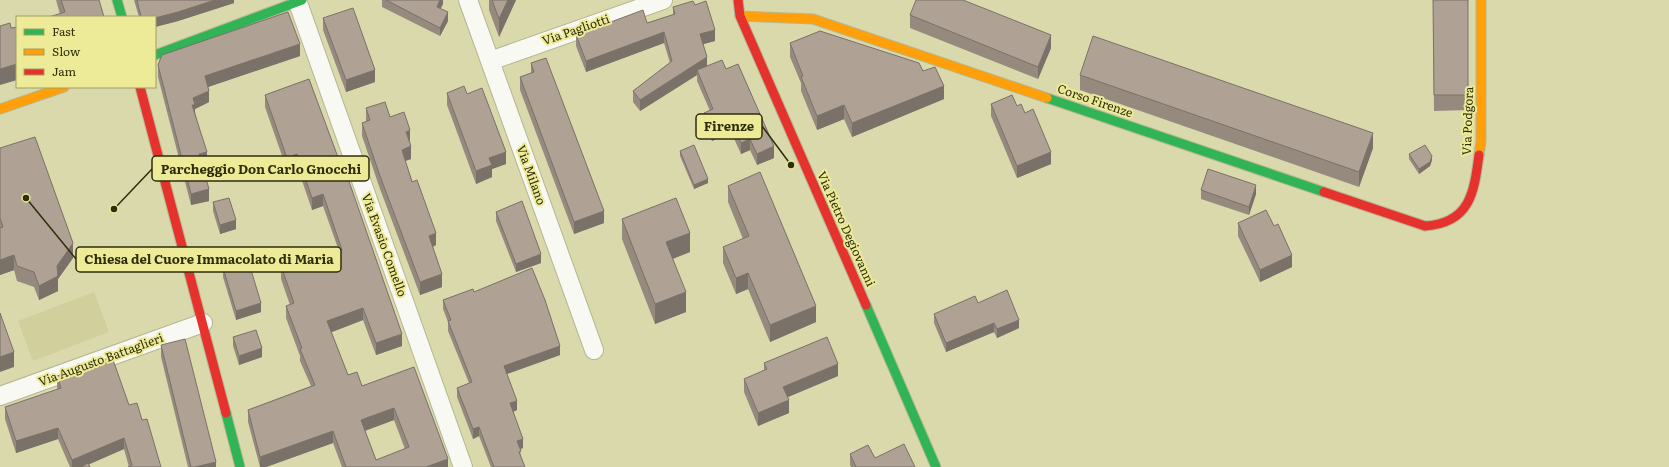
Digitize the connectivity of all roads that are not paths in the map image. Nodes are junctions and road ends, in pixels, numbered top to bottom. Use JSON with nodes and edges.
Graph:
{"nodes":[{"id":1,"x":117,"y":0,"type":"edge"},
{"id":2,"x":299,"y":0,"type":"edge"},
{"id":3,"x":468,"y":0,"type":"edge"},
{"id":4,"x":662,"y":0,"type":"edge"},
{"id":5,"x":738,"y":0,"type":"edge"},
{"id":6,"x":1481,"y":0,"type":"edge"},
{"id":7,"x":122,"y":16,"type":"edge"},
{"id":8,"x":740,"y":16,"type":"junction"},
{"id":9,"x":156,"y":55,"type":"edge"},
{"id":10,"x":490,"y":61,"type":"junction"},
{"id":11,"x":61,"y":88,"type":"edge"},
{"id":12,"x":140,"y":88,"type":"edge"},
{"id":13,"x":0,"y":110,"type":"edge"},
{"id":14,"x":1439,"y":225,"type":"joint"},
{"id":15,"x":203,"y":323,"type":"junction"},
{"id":16,"x":594,"y":350,"type":"dead end"},
{"id":17,"x":0,"y":396,"type":"edge"},
{"id":18,"x":240,"y":467,"type":"edge"},
{"id":19,"x":463,"y":467,"type":"edge"},
{"id":20,"x":936,"y":467,"type":"edge"}],
"edges":[{"from":1,"to":7,"type":"street"},
{"from":2,"to":9,"type":"street"},
{"from":2,"to":19,"type":"street","name":"Via Evasio Comello"},
{"from":3,"to":10,"type":"street","name":"Via Milano"},
{"from":4,"to":10,"type":"street","name":"Via Pagliotti"},
{"from":5,"to":8,"type":"street","name":"Via Pietro Degiovanni"},
{"from":6,"to":14,"type":"street","name":"Via Podgora"},
{"from":8,"to":14,"type":"street","name":"Corso Firenze"},
{"from":8,"to":20,"type":"street","name":"Via Pietro Degiovanni"},
{"from":10,"to":16,"type":"street","name":"Via Milano"},
{"from":11,"to":13,"type":"street"},
{"from":12,"to":15,"type":"street"},
{"from":15,"to":17,"type":"street","name":"Via Augusto Battaglieri"},
{"from":15,"to":18,"type":"street"}]}
